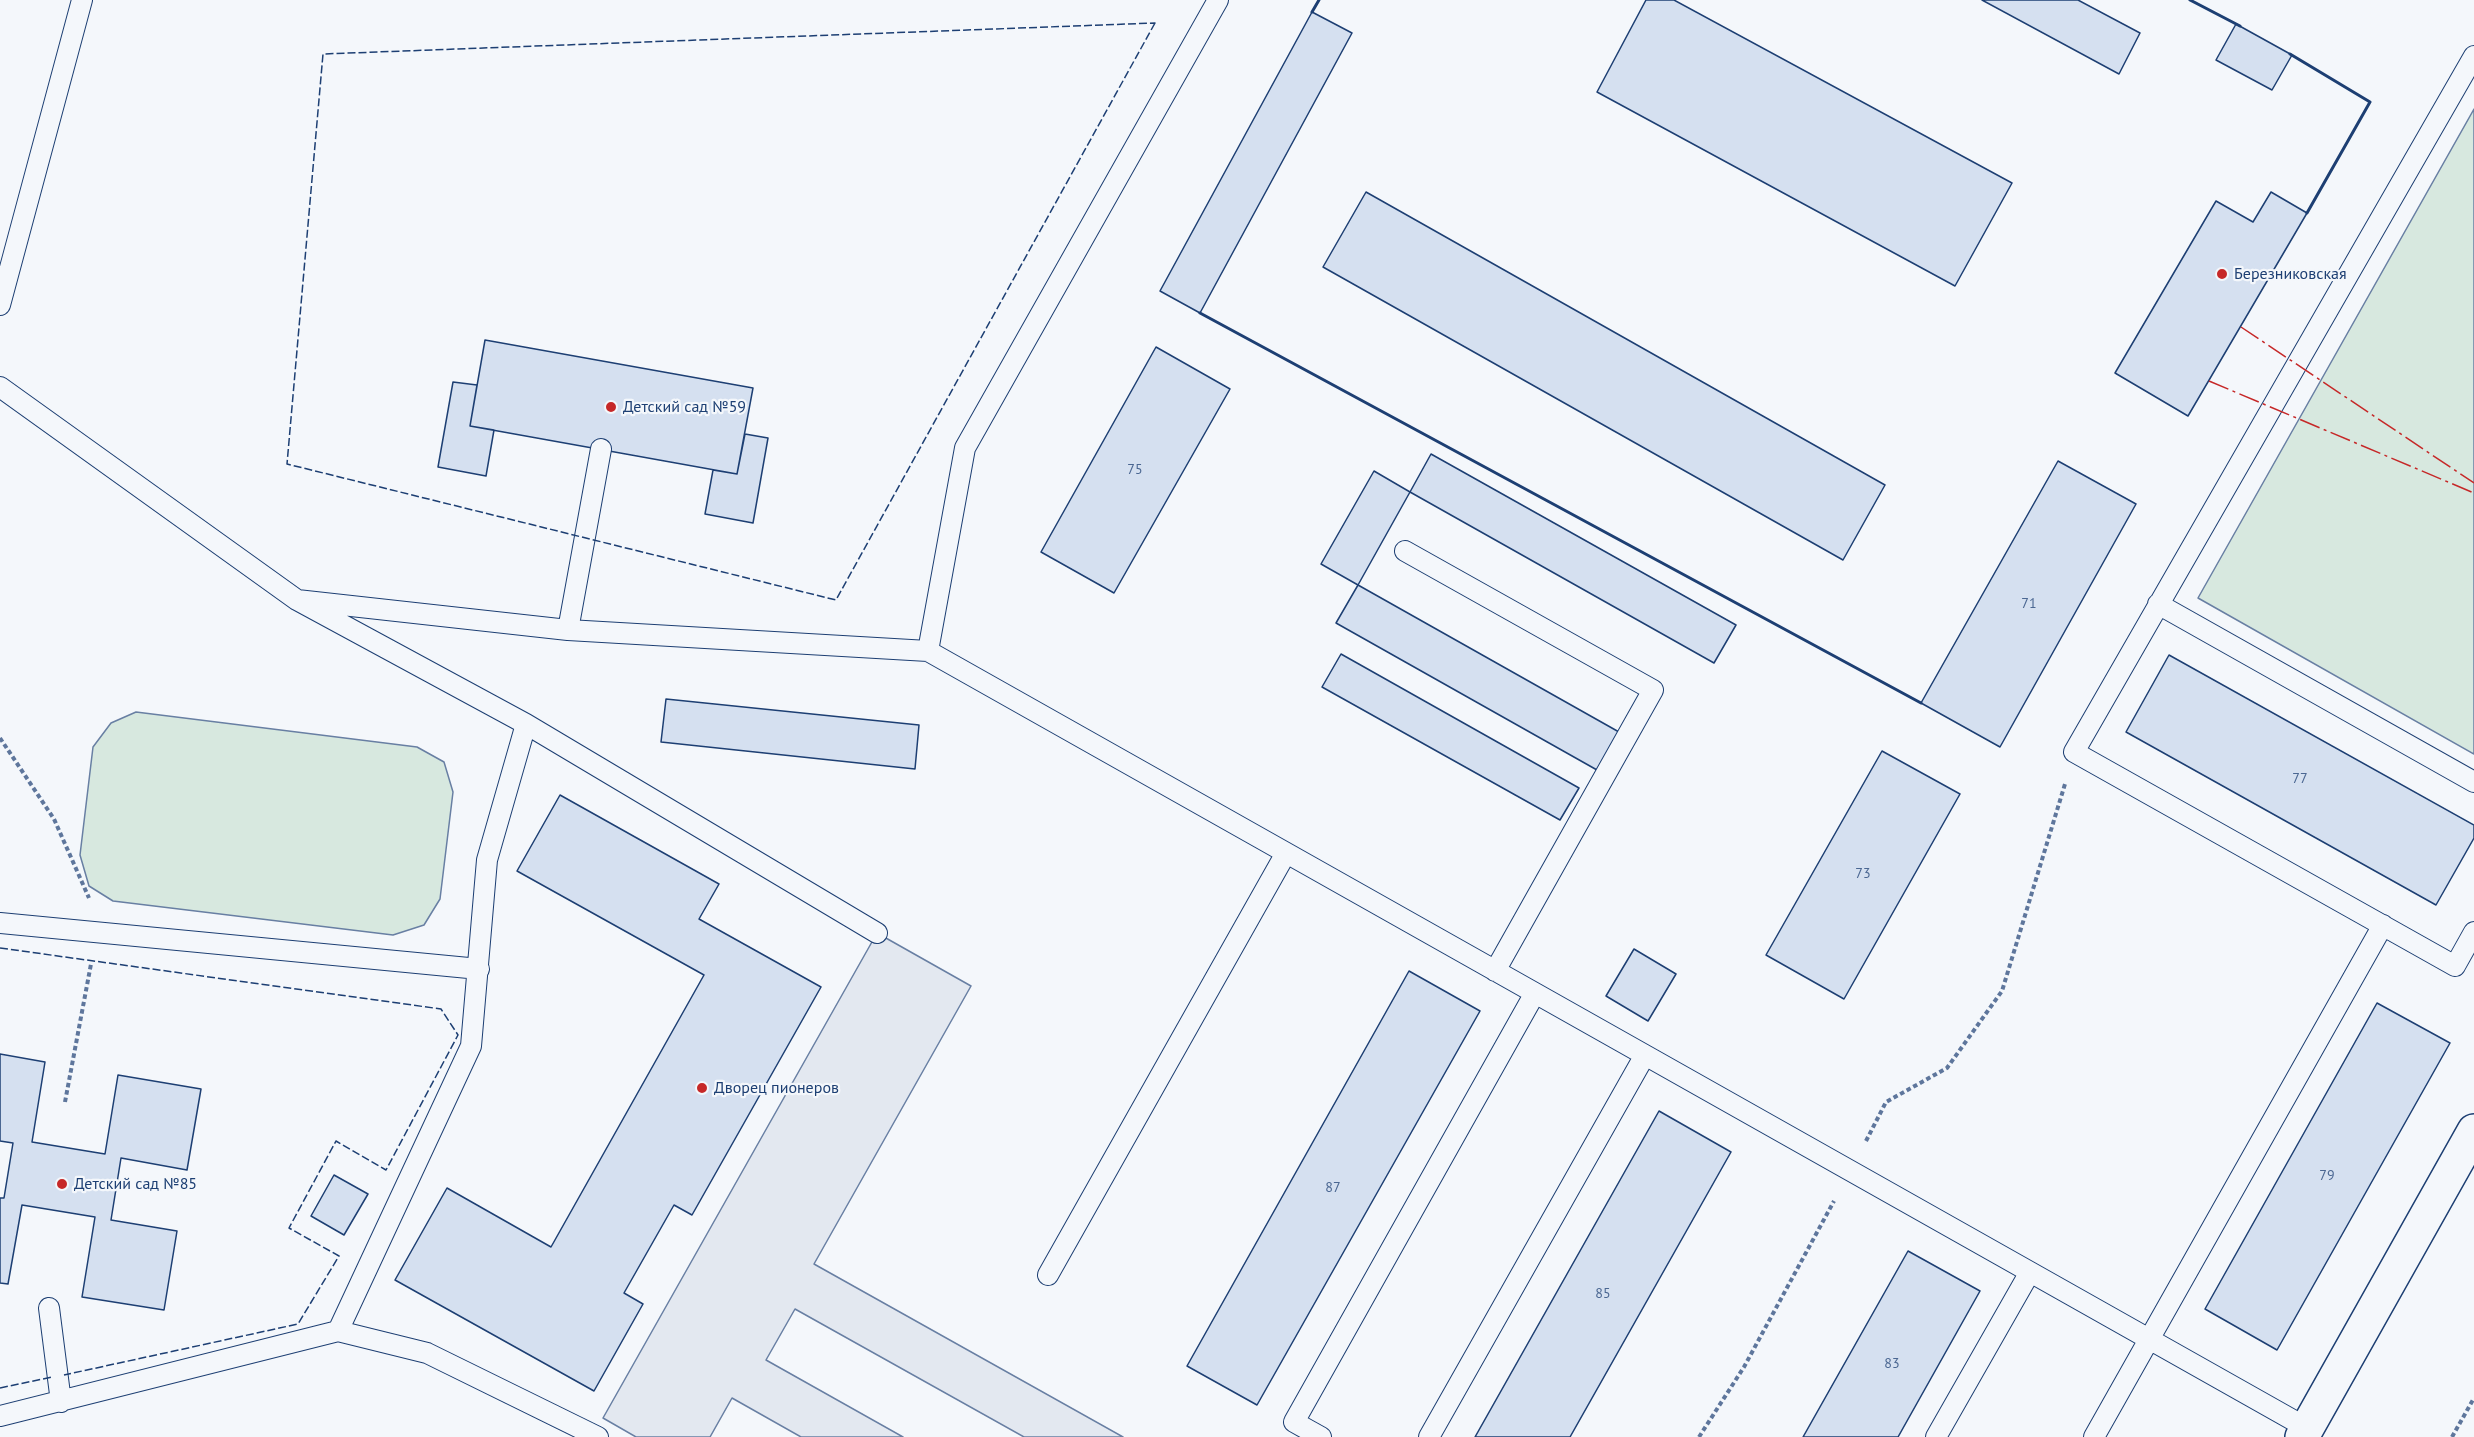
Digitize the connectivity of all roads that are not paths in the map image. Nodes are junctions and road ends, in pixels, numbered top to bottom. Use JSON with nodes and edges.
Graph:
{"nodes":[{"id":1,"x":82,"y":0,"type":"edge"},
{"id":2,"x":1218,"y":0,"type":"edge"},
{"id":3,"x":2474,"y":56,"type":"edge"},
{"id":4,"x":0,"y":305,"type":"edge"},
{"id":5,"x":0,"y":387,"type":"edge"},
{"id":6,"x":601,"y":450,"type":"dead end"},
{"id":7,"x":1405,"y":551,"type":"dead end"},
{"id":8,"x":297,"y":600,"type":"junction"},
{"id":9,"x":2158,"y":604,"type":"junction"},
{"id":10,"x":568,"y":630,"type":"junction"},
{"id":11,"x":928,"y":651,"type":"junction"},
{"id":12,"x":526,"y":724,"type":"junction"},
{"id":13,"x":2474,"y":782,"type":"edge"},
{"id":14,"x":1286,"y":853,"type":"junction"},
{"id":15,"x":0,"y":923,"type":"edge"},
{"id":16,"x":2383,"y":925,"type":"junction"},
{"id":17,"x":2474,"y":932,"type":"edge"},
{"id":18,"x":877,"y":933,"type":"dead end"},
{"id":19,"x":479,"y":969,"type":"junction"},
{"id":20,"x":1495,"y":971,"type":"junction"},
{"id":21,"x":1536,"y":993,"type":"junction"},
{"id":22,"x":1645,"y":1055,"type":"junction"},
{"id":23,"x":2474,"y":1131,"type":"edge"},
{"id":24,"x":2030,"y":1272,"type":"junction"},
{"id":25,"x":1048,"y":1275,"type":"dead end"},
{"id":26,"x":49,"y":1308,"type":"dead end"},
{"id":27,"x":338,"y":1331,"type":"junction"},
{"id":28,"x":2150,"y":1339,"type":"junction"},
{"id":29,"x":61,"y":1402,"type":"junction"},
{"id":30,"x":0,"y":1416,"type":"edge"},
{"id":31,"x":2305,"y":1432,"type":"edge"},
{"id":32,"x":598,"y":1437,"type":"edge"},
{"id":33,"x":1321,"y":1437,"type":"edge"},
{"id":34,"x":1429,"y":1437,"type":"edge"},
{"id":35,"x":1936,"y":1437,"type":"edge"},
{"id":36,"x":2094,"y":1437,"type":"edge"}],
"edges":[{"from":1,"to":4,"type":"lane"},
{"from":2,"to":11,"type":"lane"},
{"from":3,"to":9,"type":"lane"},
{"from":5,"to":8,"type":"lane"},
{"from":6,"to":10,"type":"lane"},
{"from":7,"to":20,"type":"lane"},
{"from":8,"to":10,"type":"lane"},
{"from":8,"to":12,"type":"lane"},
{"from":9,"to":13,"type":"lane"},
{"from":9,"to":16,"type":"lane"},
{"from":10,"to":11,"type":"lane"},
{"from":11,"to":14,"type":"lane"},
{"from":12,"to":18,"type":"lane"},
{"from":12,"to":19,"type":"lane"},
{"from":14,"to":20,"type":"lane"},
{"from":14,"to":25,"type":"lane"},
{"from":15,"to":19,"type":"lane"},
{"from":16,"to":17,"type":"lane"},
{"from":16,"to":28,"type":"lane"},
{"from":19,"to":27,"type":"lane"},
{"from":20,"to":21,"type":"lane"},
{"from":21,"to":22,"type":"lane"},
{"from":21,"to":33,"type":"lane"},
{"from":22,"to":24,"type":"lane"},
{"from":22,"to":34,"type":"lane"},
{"from":23,"to":31,"type":"street"},
{"from":24,"to":28,"type":"lane"},
{"from":24,"to":35,"type":"lane"},
{"from":26,"to":29,"type":"lane"},
{"from":27,"to":29,"type":"lane"},
{"from":27,"to":32,"type":"lane"},
{"from":28,"to":31,"type":"lane"},
{"from":28,"to":36,"type":"lane"},
{"from":29,"to":30,"type":"lane"}]}
